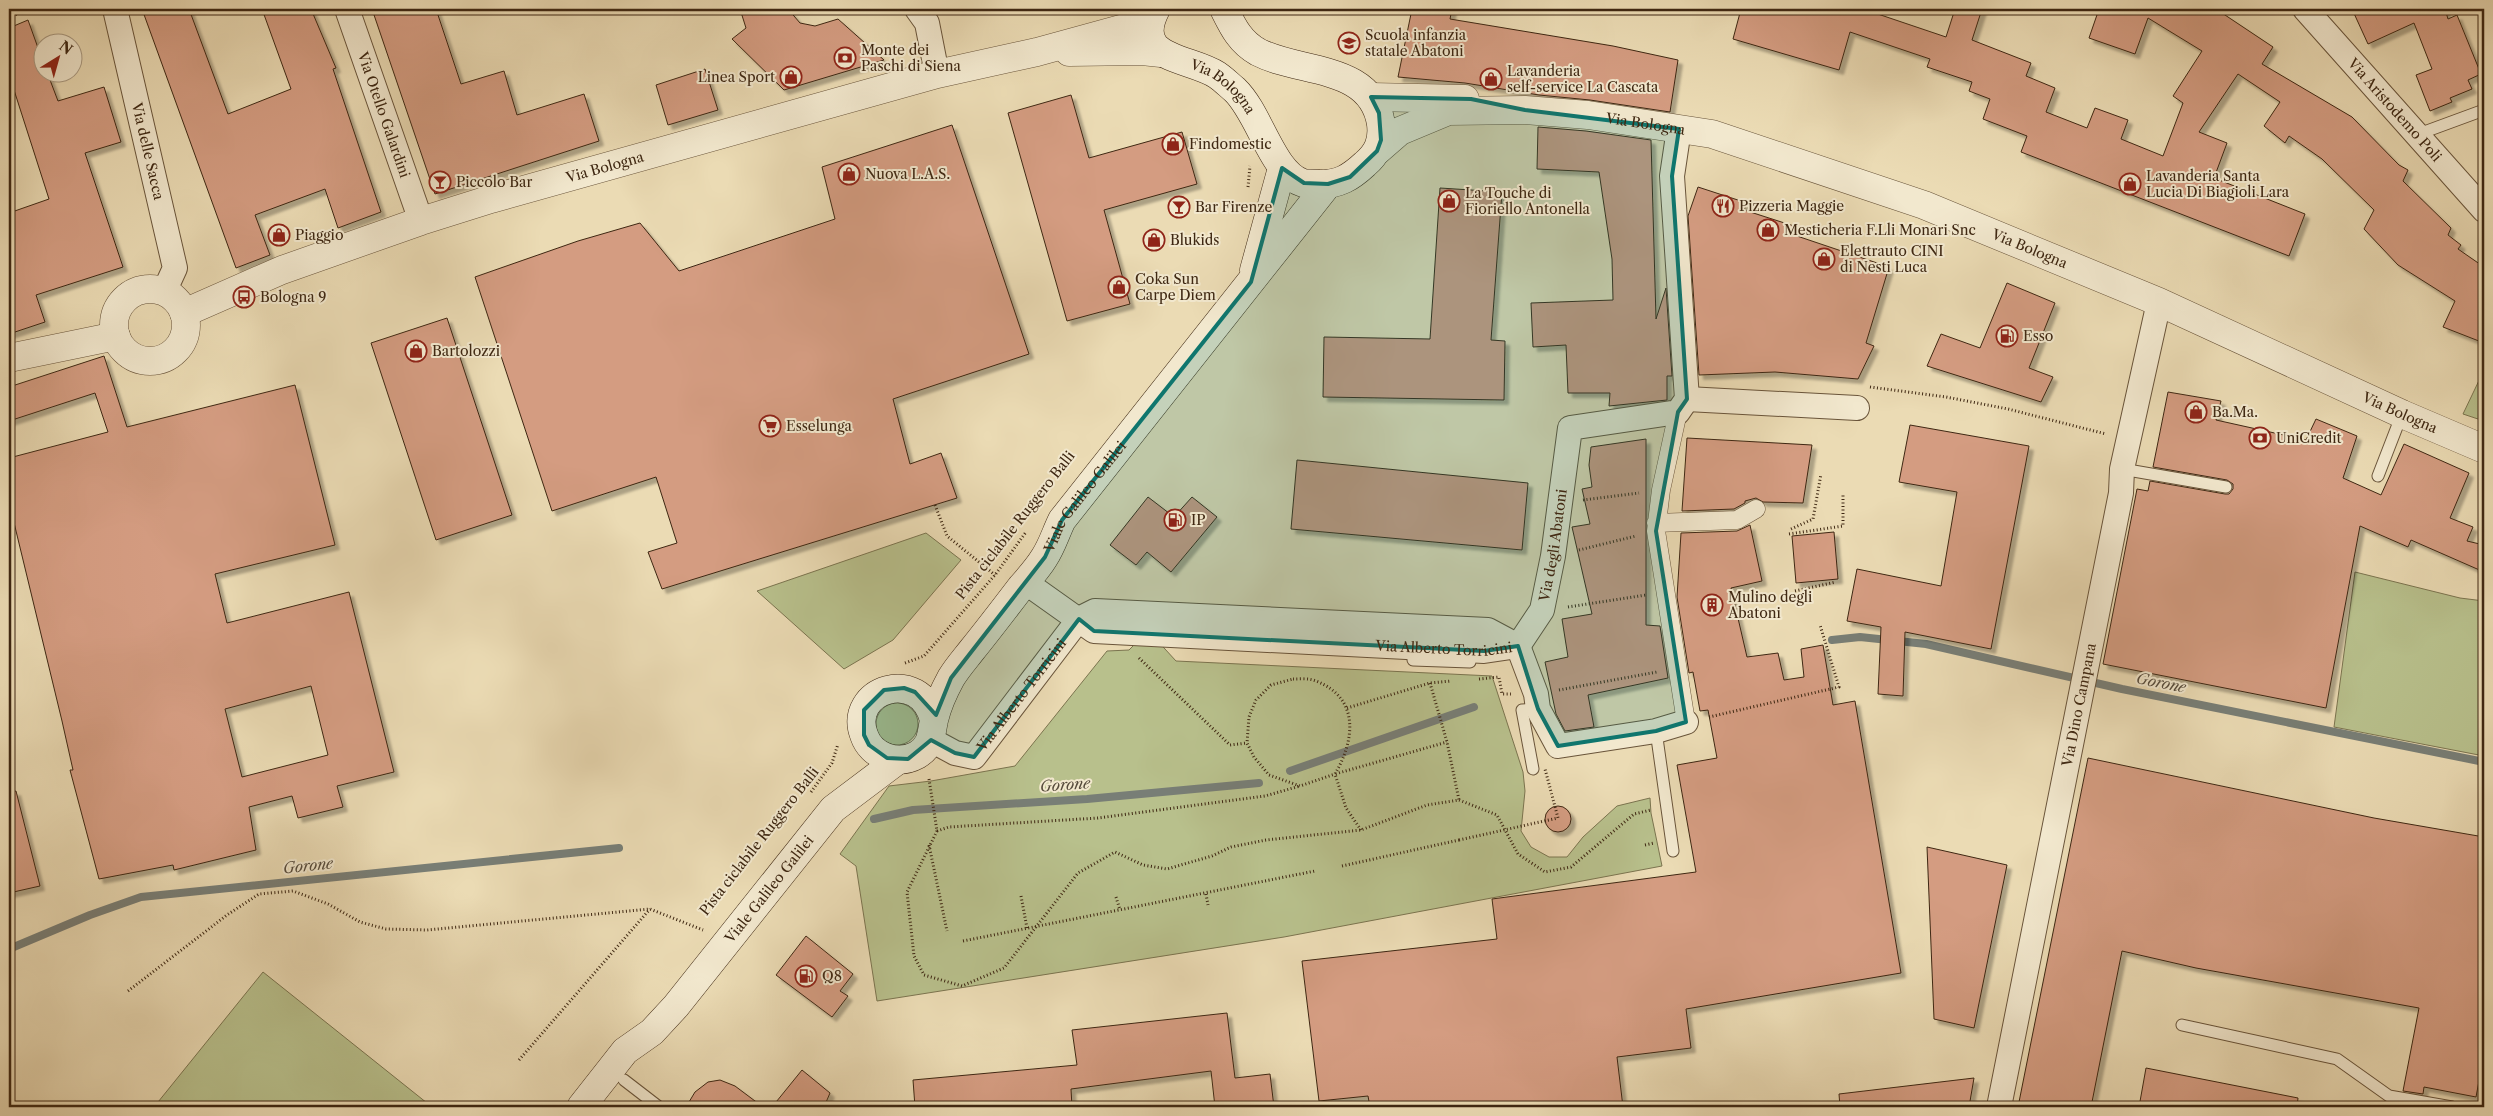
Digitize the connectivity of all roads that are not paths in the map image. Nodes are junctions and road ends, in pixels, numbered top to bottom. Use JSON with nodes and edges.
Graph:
{"nodes":[{"id":1,"x":115,"y":9,"type":"edge"},
{"id":2,"x":348,"y":9,"type":"edge"},
{"id":3,"x":916,"y":9,"type":"edge"},
{"id":4,"x":1224,"y":9,"type":"edge"},
{"id":5,"x":2305,"y":9,"type":"edge"},
{"id":6,"x":1153,"y":15,"type":"edge"},
{"id":7,"x":1037,"y":52,"type":"junction"},
{"id":8,"x":1161,"y":53,"type":"junction"},
{"id":9,"x":937,"y":74,"type":"junction"},
{"id":10,"x":1371,"y":97,"type":"junction"},
{"id":11,"x":1525,"y":110,"type":"junction"},
{"id":12,"x":2484,"y":110,"type":"edge"},
{"id":13,"x":1679,"y":129,"type":"junction"},
{"id":14,"x":2416,"y":135,"type":"junction"},
{"id":15,"x":1377,"y":151,"type":"junction"},
{"id":16,"x":1282,"y":168,"type":"junction"},
{"id":17,"x":1328,"y":184,"type":"junction"},
{"id":18,"x":2484,"y":210,"type":"edge"},
{"id":19,"x":421,"y":221,"type":"junction"},
{"id":20,"x":1251,"y":282,"type":"junction"},
{"id":21,"x":164,"y":292,"type":"junction"},
{"id":22,"x":2159,"y":302,"type":"junction"},
{"id":23,"x":184,"y":313,"type":"junction"},
{"id":24,"x":116,"y":336,"type":"junction"},
{"id":25,"x":9,"y":358,"type":"edge"},
{"id":26,"x":1682,"y":405,"type":"junction"},
{"id":27,"x":1857,"y":408,"type":"road end"},
{"id":28,"x":2402,"y":414,"type":"junction"},
{"id":29,"x":2484,"y":449,"type":"edge"},
{"id":30,"x":2122,"y":469,"type":"junction"},
{"id":31,"x":2378,"y":476,"type":"dead end"},
{"id":32,"x":2226,"y":487,"type":"dead end"},
{"id":33,"x":1756,"y":509,"type":"dead end"},
{"id":34,"x":1656,"y":527,"type":"junction"},
{"id":35,"x":1025,"y":582,"type":"junction"},
{"id":36,"x":1079,"y":619,"type":"junction"},
{"id":37,"x":1413,"y":646,"type":"junction"},
{"id":38,"x":1518,"y":646,"type":"junction"},
{"id":39,"x":1477,"y":662,"type":"dead end"},
{"id":40,"x":1538,"y":710,"type":"junction"},
{"id":41,"x":1686,"y":722,"type":"joint"},
{"id":42,"x":932,"y":730,"type":"junction"},
{"id":43,"x":1656,"y":731,"type":"junction"},
{"id":44,"x":898,"y":760,"type":"junction"},
{"id":45,"x":1539,"y":769,"type":"road end"},
{"id":46,"x":1673,"y":851,"type":"dead end"},
{"id":47,"x":2182,"y":1025,"type":"dead end"},
{"id":48,"x":652,"y":1032,"type":"junction"},
{"id":49,"x":624,"y":1080,"type":"junction"},
{"id":50,"x":581,"y":1107,"type":"edge"},
{"id":51,"x":603,"y":1107,"type":"edge"},
{"id":52,"x":659,"y":1107,"type":"edge"},
{"id":53,"x":1999,"y":1107,"type":"edge"},
{"id":54,"x":2452,"y":1107,"type":"edge"}],
"edges":[{"from":1,"to":21,"type":"street","name":"Via delle Sacca"},
{"from":2,"to":19,"type":"street","name":"Via Otello Galardini"},
{"from":3,"to":9,"type":"street"},
{"from":4,"to":10,"type":"street"},
{"from":5,"to":14,"type":"street","name":"Via Aristodemo Poli"},
{"from":6,"to":7,"type":"street"},
{"from":6,"to":8,"type":"street"},
{"from":7,"to":8,"type":"street","name":"Via Bologna"},
{"from":7,"to":9,"type":"street","name":"Via Bologna"},
{"from":8,"to":16,"type":"street","name":"Via Bologna"},
{"from":9,"to":19,"type":"street","name":"Via Bologna"},
{"from":10,"to":11,"type":"street"},
{"from":10,"to":15,"type":"street"},
{"from":11,"to":13,"type":"street","name":"Via Bologna"},
{"from":11,"to":15,"type":"street","name":"Via Bologna"},
{"from":12,"to":14,"type":"lane"},
{"from":13,"to":22,"type":"street","name":"Via Bologna"},
{"from":13,"to":26,"type":"street"},
{"from":14,"to":18,"type":"street","name":"Via Aristodemo Poli"},
{"from":15,"to":17,"type":"street","name":"Via Bologna"},
{"from":16,"to":17,"type":"street","name":"Via Bologna"},
{"from":16,"to":20,"type":"street"},
{"from":17,"to":20,"type":"street","name":"Viale Galileo Galilei"},
{"from":19,"to":23,"type":"street","name":"Via Bologna"},
{"from":20,"to":35,"type":"street","name":"Viale Galileo Galilei"},
{"from":21,"to":23,"type":"street"},
{"from":21,"to":24,"type":"street"},
{"from":22,"to":28,"type":"street","name":"Via Bologna"},
{"from":22,"to":30,"type":"street","name":"Via Dino Campana"},
{"from":23,"to":24,"type":"street"},
{"from":24,"to":25,"type":"street"},
{"from":26,"to":27,"type":"street","name":"Via degli Abatoni"},
{"from":26,"to":34,"type":"street"},
{"from":26,"to":38,"type":"street","name":"Via degli Abatoni"},
{"from":28,"to":29,"type":"street","name":"Via Bologna"},
{"from":28,"to":31,"type":"lane"},
{"from":30,"to":32,"type":"lane"},
{"from":30,"to":53,"type":"street","name":"Via Dino Campana"},
{"from":33,"to":34,"type":"street"},
{"from":34,"to":41,"type":"street"},
{"from":35,"to":36,"type":"street","name":"Via Alberto Torricini"},
{"from":35,"to":42,"type":"street","name":"Viale Galileo Galilei"},
{"from":36,"to":37,"type":"street","name":"Via Alberto Torricini"},
{"from":36,"to":38,"type":"street","name":"Via Alberto Torricini"},
{"from":36,"to":42,"type":"street","name":"Via Alberto Torricini"},
{"from":37,"to":38,"type":"street","name":"Via Alberto Torricini"},
{"from":37,"to":39,"type":"lane"},
{"from":38,"to":40,"type":"street"},
{"from":40,"to":43,"type":"street"},
{"from":40,"to":45,"type":"lane"},
{"from":41,"to":43,"type":"street"},
{"from":42,"to":44,"type":"street","name":"Viale Galileo Galilei"},
{"from":42,"to":44,"type":"street"},
{"from":43,"to":46,"type":"lane"},
{"from":44,"to":48,"type":"street","name":"Viale Galileo Galilei"},
{"from":47,"to":54,"type":"lane"},
{"from":48,"to":49,"type":"street","name":"Viale Galileo Galilei"},
{"from":48,"to":50,"type":"street","name":"Viale Galileo Galilei"},
{"from":49,"to":51,"type":"street","name":"Viale Galileo Galilei"},
{"from":49,"to":52,"type":"lane"}]}
